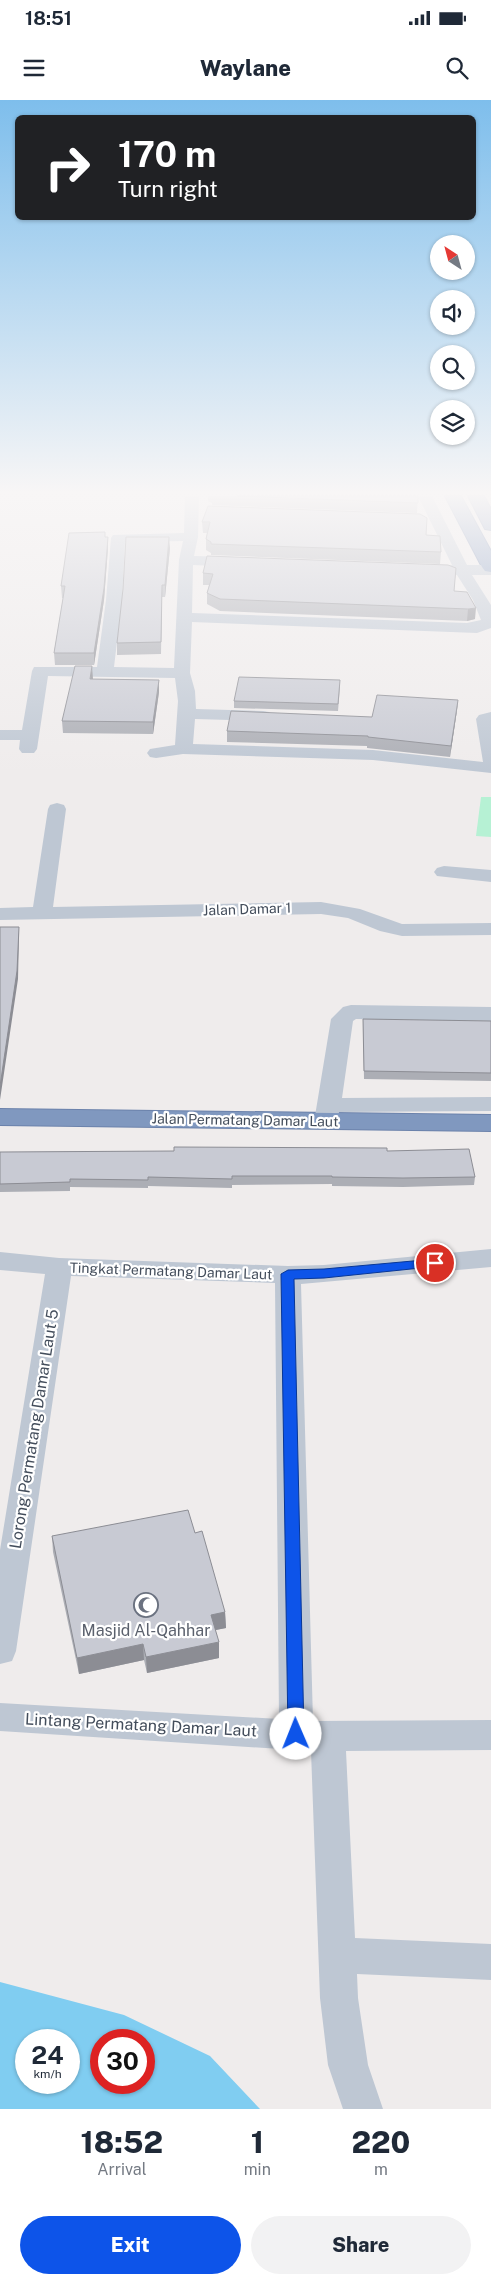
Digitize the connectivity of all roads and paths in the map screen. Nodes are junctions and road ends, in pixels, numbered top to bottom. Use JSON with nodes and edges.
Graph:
{"nodes":[{"id":1,"x":115,"y":590,"type":"edge"},
{"id":2,"x":185,"y":590,"type":"edge"},
{"id":3,"x":474,"y":590,"type":"edge"},
{"id":4,"x":184,"y":617,"type":"junction"},
{"id":5,"x":105,"y":671,"type":"junction"},
{"id":6,"x":182,"y":672,"type":"junction"},
{"id":7,"x":187,"y":714,"type":"junction"},
{"id":8,"x":282,"y":716,"type":"edge"},
{"id":9,"x":491,"y":717,"type":"edge"},
{"id":10,"x":0,"y":735,"type":"edge"},
{"id":11,"x":183,"y":749,"type":"junction"},
{"id":12,"x":156,"y":754,"type":"dead end"},
{"id":13,"x":491,"y":760,"type":"edge"},
{"id":14,"x":491,"y":768,"type":"edge"},
{"id":15,"x":58,"y":809,"type":"dead end"},
{"id":16,"x":444,"y":872,"type":"dead end"},
{"id":17,"x":491,"y":876,"type":"edge"},
{"id":18,"x":0,"y":914,"type":"edge"},
{"id":19,"x":42,"y":914,"type":"junction"},
{"id":20,"x":491,"y":929,"type":"edge"},
{"id":21,"x":491,"y":1014,"type":"edge"},
{"id":22,"x":491,"y":1104,"type":"edge"},
{"id":23,"x":327,"y":1113,"type":"junction"},
{"id":24,"x":0,"y":1117,"type":"edge"},
{"id":25,"x":491,"y":1123,"type":"edge"},
{"id":26,"x":0,"y":1135,"type":"edge"},
{"id":27,"x":491,"y":1140,"type":"edge"},
{"id":28,"x":491,"y":1258,"type":"edge"},
{"id":29,"x":0,"y":1261,"type":"edge"},
{"id":30,"x":59,"y":1267,"type":"junction"},
{"id":31,"x":288,"y":1274,"type":"junction"},
{"id":32,"x":0,"y":1651,"type":"edge"},
{"id":33,"x":0,"y":1717,"type":"edge"},
{"id":34,"x":312,"y":1735,"type":"junction"},
{"id":35,"x":491,"y":1735,"type":"edge"},
{"id":36,"x":338,"y":1955,"type":"junction"},
{"id":37,"x":491,"y":1962,"type":"edge"},
{"id":38,"x":363,"y":2109,"type":"edge"}],
"edges":[{"from":1,"to":5,"type":"street"},
{"from":2,"to":4,"type":"street"},
{"from":3,"to":4,"type":"street"},
{"from":4,"to":6,"type":"street"},
{"from":5,"to":6,"type":"street"},
{"from":5,"to":10,"type":"street"},
{"from":6,"to":7,"type":"street"},
{"from":7,"to":8,"type":"street"},
{"from":7,"to":11,"type":"street"},
{"from":9,"to":13,"type":"street"},
{"from":11,"to":12,"type":"street"},
{"from":11,"to":14,"type":"street"},
{"from":15,"to":19,"type":"street"},
{"from":16,"to":17,"type":"street"},
{"from":18,"to":19,"type":"street","name":"Jalan Damar 1"},
{"from":19,"to":20,"type":"street","name":"Jalan Damar 1"},
{"from":21,"to":23,"type":"street"},
{"from":22,"to":23,"type":"street"},
{"from":23,"to":24,"type":"highway","name":"Jalan Permatang Damar Laut"},
{"from":23,"to":25,"type":"highway","name":"Jalan Permatang Damar Laut"},
{"from":26,"to":27,"type":"highway","name":"Jalan Permatang Damar Laut"},
{"from":28,"to":31,"type":"street","name":"Tingkat Permatang Damar Laut"},
{"from":29,"to":30,"type":"street","name":"Tingkat Permatang Damar Laut"},
{"from":30,"to":31,"type":"street","name":"Tingkat Permatang Damar Laut"},
{"from":30,"to":32,"type":"street","name":"Lorong Permatang Damar Laut 5"},
{"from":31,"to":34,"type":"street"},
{"from":33,"to":34,"type":"street","name":"Lintang Permatang Damar Laut"},
{"from":34,"to":35,"type":"street","name":"Lintang Permatang Damar Laut"},
{"from":34,"to":36,"type":"street"},
{"from":36,"to":37,"type":"street"},
{"from":36,"to":38,"type":"street"}]}
